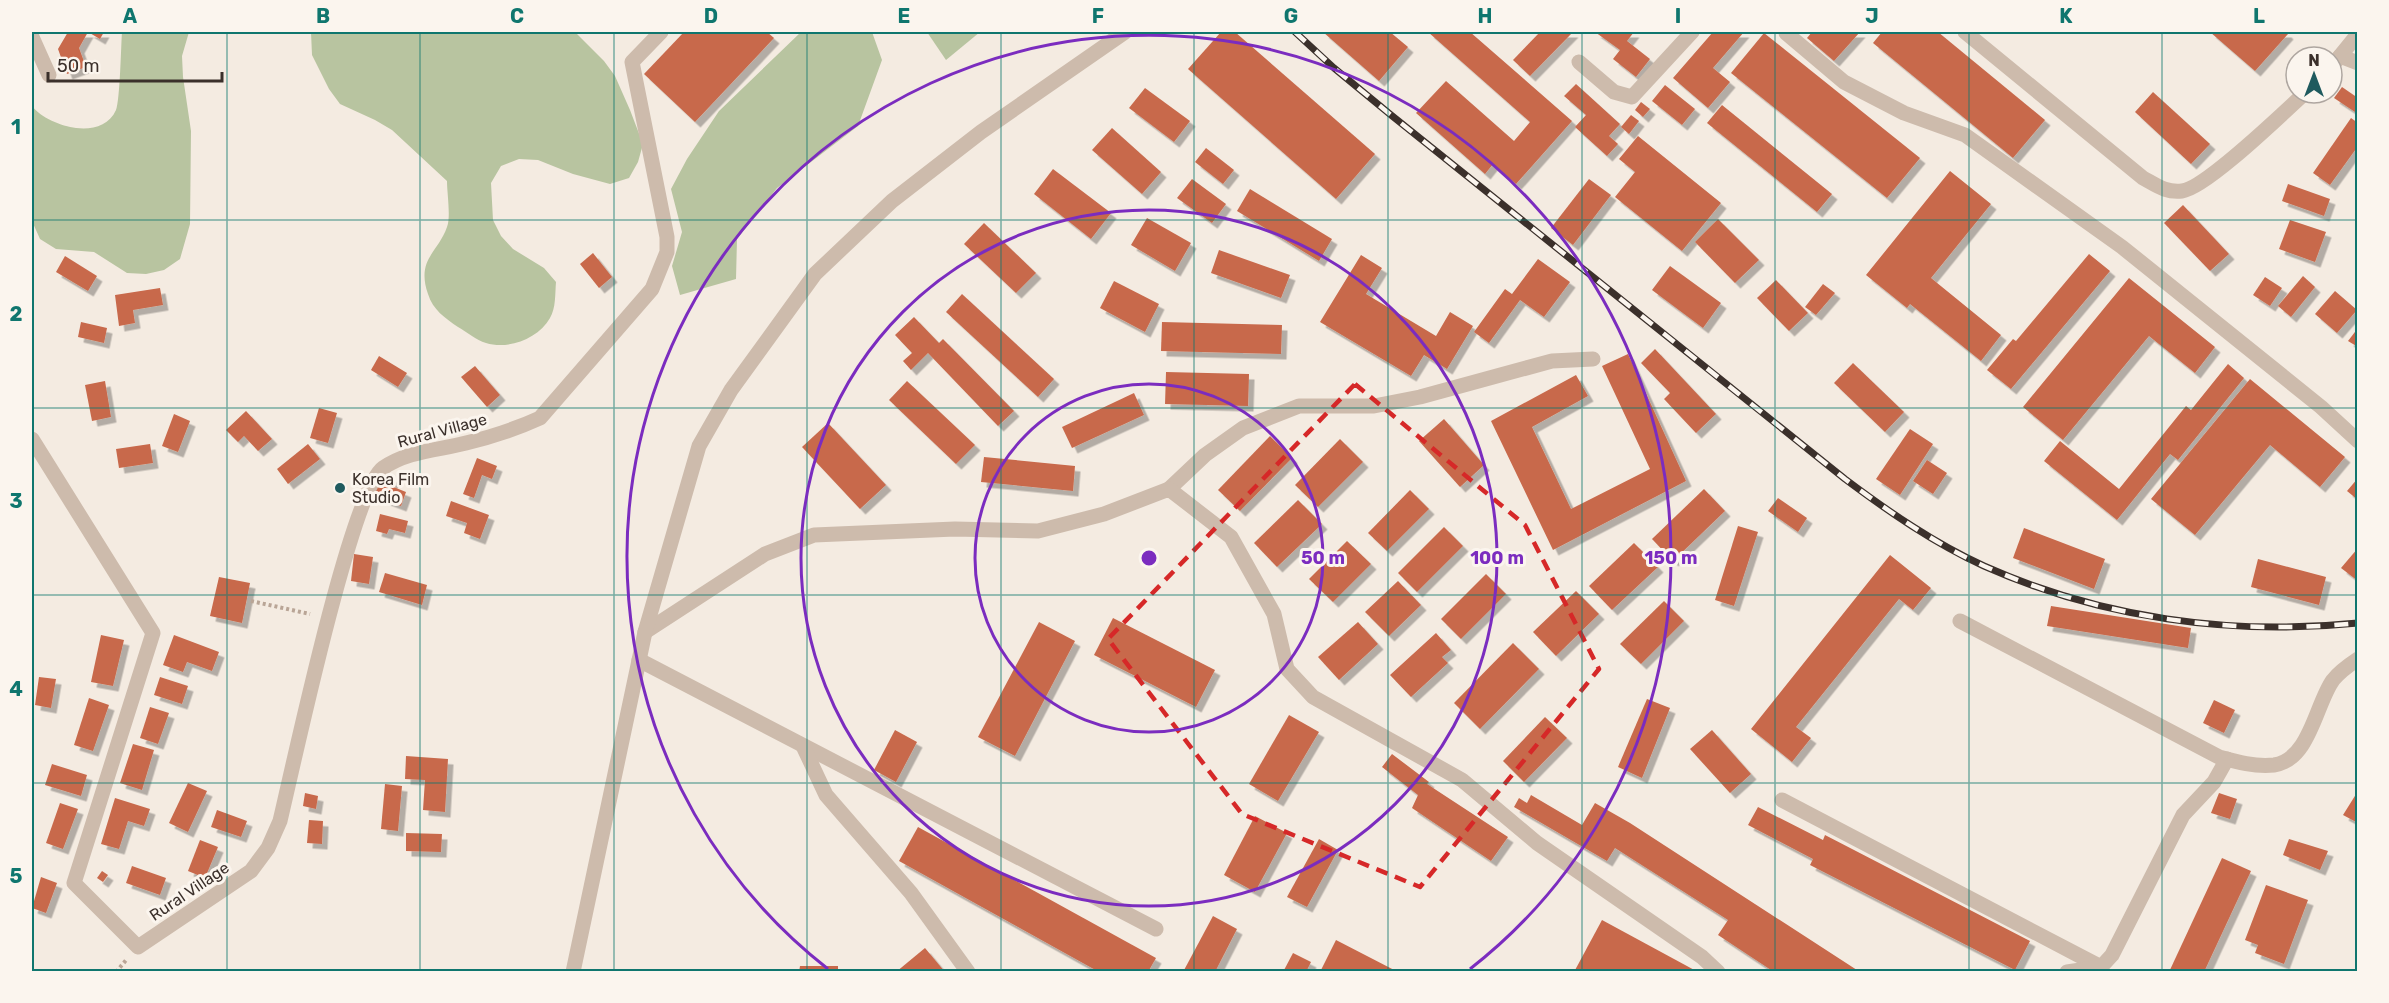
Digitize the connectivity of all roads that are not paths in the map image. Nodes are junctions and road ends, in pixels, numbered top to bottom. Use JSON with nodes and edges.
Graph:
{"nodes":[{"id":1,"x":661,"y":32,"type":"edge"},
{"id":2,"x":1125,"y":32,"type":"edge"},
{"id":3,"x":1692,"y":32,"type":"edge"},
{"id":4,"x":1787,"y":32,"type":"edge"},
{"id":5,"x":1965,"y":32,"type":"edge"},
{"id":6,"x":2358,"y":34,"type":"edge"},
{"id":7,"x":32,"y":37,"type":"edge"},
{"id":8,"x":2344,"y":51,"type":"edge"},
{"id":9,"x":1579,"y":62,"type":"dead end"},
{"id":10,"x":49,"y":75,"type":"dead end"},
{"id":11,"x":2291,"y":105,"type":"edge"},
{"id":12,"x":1593,"y":359,"type":"dead end"},
{"id":13,"x":32,"y":440,"type":"edge"},
{"id":14,"x":2358,"y":441,"type":"edge"},
{"id":15,"x":1169,"y":489,"type":"junction"},
{"id":16,"x":1960,"y":621,"type":"dead end"},
{"id":17,"x":645,"y":632,"type":"junction"},
{"id":18,"x":2358,"y":659,"type":"edge"},
{"id":19,"x":639,"y":660,"type":"junction"},
{"id":20,"x":803,"y":746,"type":"junction"},
{"id":21,"x":2227,"y":759,"type":"junction"},
{"id":22,"x":1782,"y":800,"type":"dead end"},
{"id":23,"x":1156,"y":929,"type":"dead end"},
{"id":24,"x":2101,"y":967,"type":"junction"},
{"id":25,"x":573,"y":972,"type":"edge"},
{"id":26,"x":968,"y":972,"type":"edge"},
{"id":27,"x":1718,"y":972,"type":"edge"},
{"id":28,"x":2067,"y":972,"type":"edge"}],
"edges":[{"from":1,"to":13,"type":"street","name":"Rural Village"},
{"from":2,"to":17,"type":"street"},
{"from":3,"to":9,"type":"street"},
{"from":4,"to":14,"type":"street"},
{"from":5,"to":11,"type":"street"},
{"from":6,"to":8,"type":"street"},
{"from":7,"to":10,"type":"street"},
{"from":12,"to":15,"type":"street"},
{"from":15,"to":17,"type":"street"},
{"from":15,"to":27,"type":"street"},
{"from":16,"to":21,"type":"street"},
{"from":17,"to":19,"type":"street"},
{"from":18,"to":21,"type":"street"},
{"from":19,"to":20,"type":"street"},
{"from":19,"to":25,"type":"street"},
{"from":20,"to":23,"type":"street"},
{"from":20,"to":26,"type":"street"},
{"from":21,"to":24,"type":"street"},
{"from":22,"to":24,"type":"street"},
{"from":24,"to":28,"type":"street"}]}
